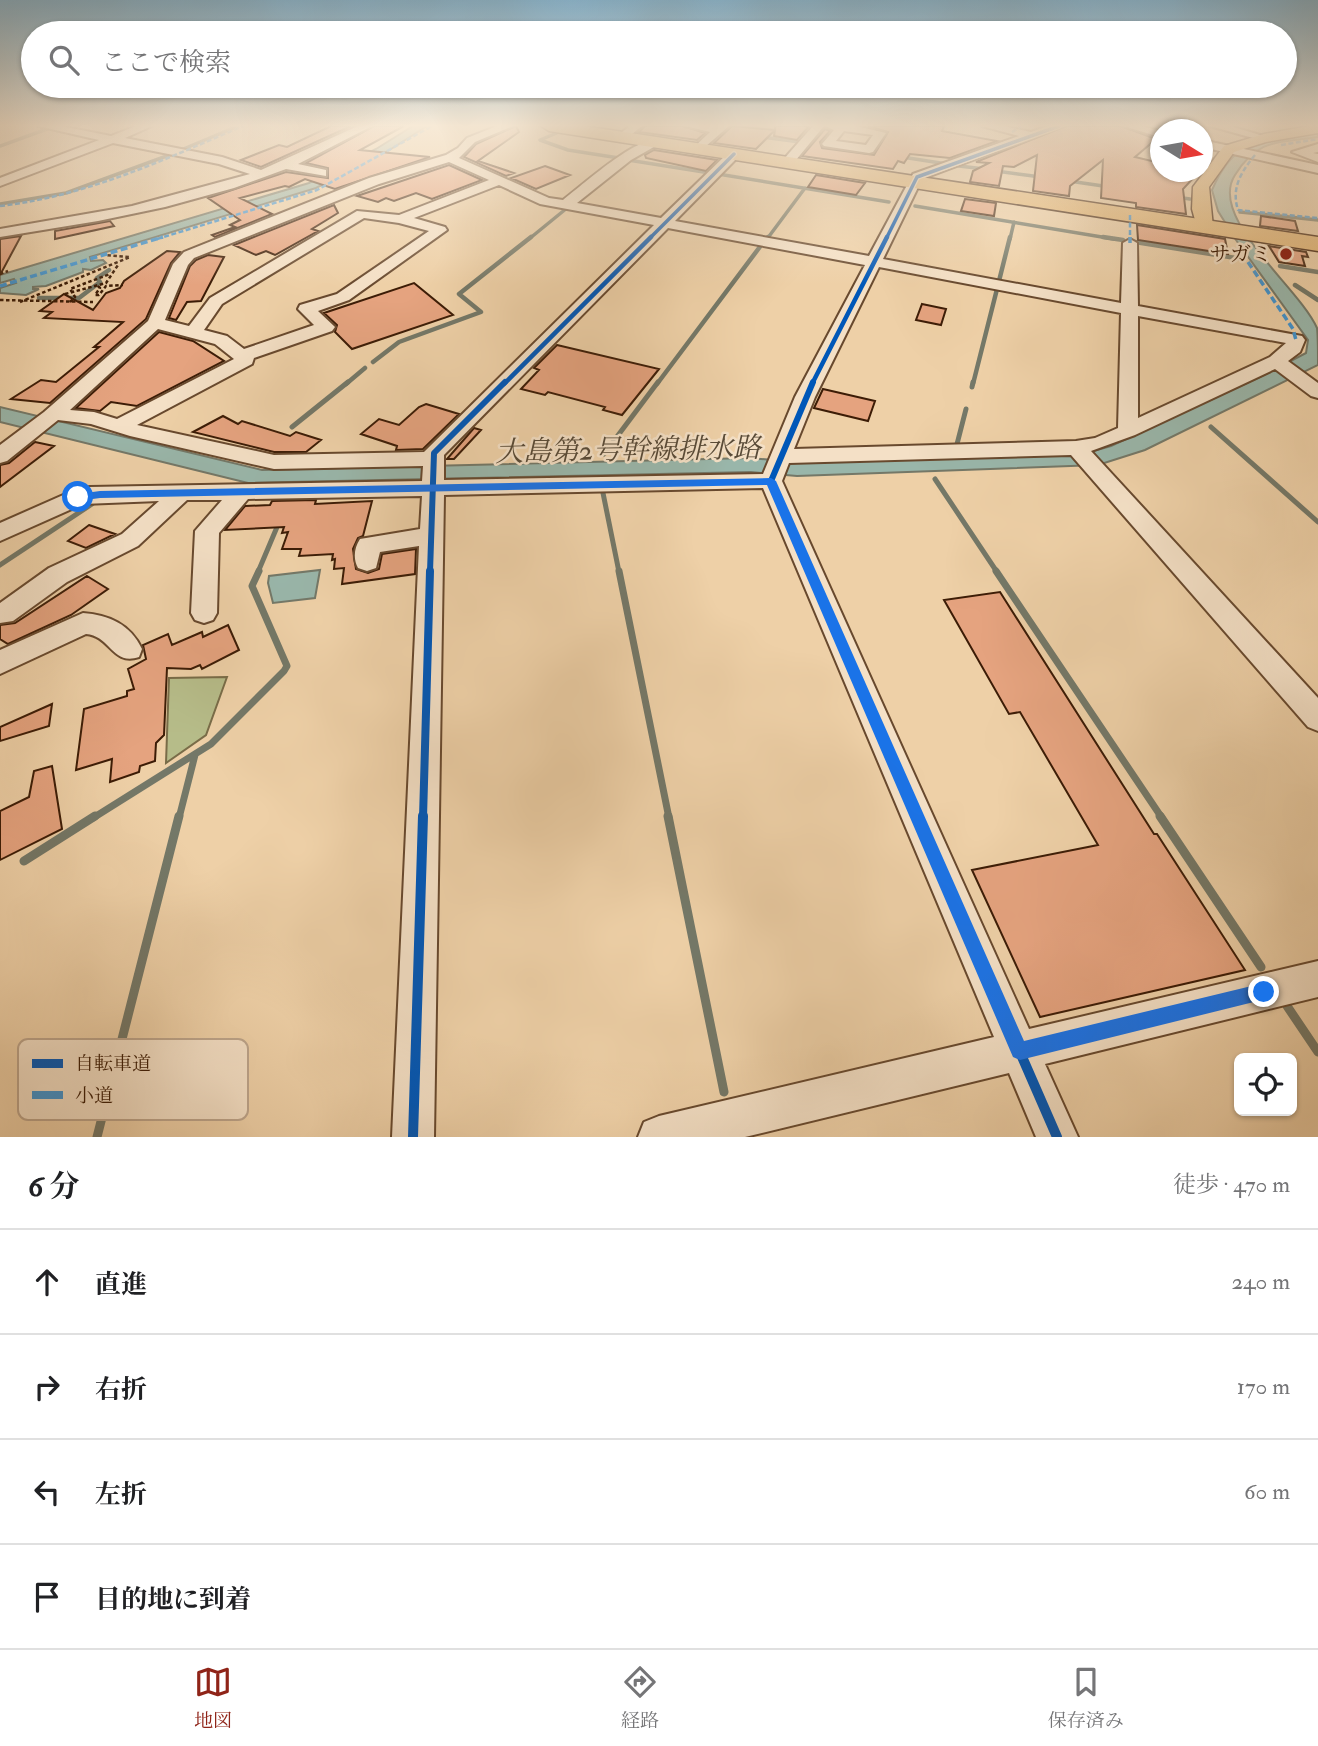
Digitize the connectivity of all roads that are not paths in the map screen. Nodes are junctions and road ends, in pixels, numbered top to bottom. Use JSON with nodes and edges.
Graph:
{"nodes":[{"id":1,"x":247,"y":179,"type":"edge"},
{"id":2,"x":382,"y":179,"type":"edge"},
{"id":3,"x":599,"y":179,"type":"edge"},
{"id":4,"x":709,"y":179,"type":"edge"},
{"id":5,"x":895,"y":179,"type":"edge"},
{"id":6,"x":916,"y":179,"type":"edge"},
{"id":7,"x":1208,"y":179,"type":"edge"},
{"id":8,"x":500,"y":180,"type":"joint"},
{"id":9,"x":915,"y":182,"type":"junction"},
{"id":10,"x":566,"y":205,"type":"junction"},
{"id":11,"x":400,"y":219,"type":"junction"},
{"id":12,"x":663,"y":223,"type":"junction"},
{"id":13,"x":1213,"y":228,"type":"junction"},
{"id":14,"x":0,"y":233,"type":"edge"},
{"id":15,"x":1130,"y":243,"type":"dead end"},
{"id":16,"x":1318,"y":244,"type":"edge"},
{"id":17,"x":874,"y":262,"type":"junction"},
{"id":18,"x":1129,"y":309,"type":"junction"},
{"id":19,"x":155,"y":323,"type":"junction"},
{"id":20,"x":193,"y":333,"type":"junction"},
{"id":21,"x":242,"y":356,"type":"junction"},
{"id":22,"x":1277,"y":362,"type":"junction"},
{"id":23,"x":1318,"y":392,"type":"edge"},
{"id":24,"x":52,"y":415,"type":"junction"},
{"id":25,"x":121,"y":425,"type":"junction"},
{"id":26,"x":1128,"y":431,"type":"junction"},
{"id":27,"x":1077,"y":449,"type":"dead end"},
{"id":28,"x":0,"y":456,"type":"edge"},
{"id":29,"x":774,"y":471,"type":"junction"},
{"id":30,"x":433,"y":473,"type":"junction"},
{"id":31,"x":242,"y":492,"type":"junction"},
{"id":32,"x":182,"y":493,"type":"junction"},
{"id":33,"x":0,"y":533,"type":"edge"},
{"id":34,"x":431,"y":536,"type":"junction"},
{"id":35,"x":367,"y":562,"type":"dead end"},
{"id":36,"x":204,"y":613,"type":"dead end"},
{"id":37,"x":4,"y":614,"type":"dead end"},
{"id":38,"x":129,"y":649,"type":"dead end"},
{"id":39,"x":3,"y":657,"type":"edge"},
{"id":40,"x":1318,"y":718,"type":"edge"},
{"id":41,"x":1318,"y":979,"type":"edge"},
{"id":42,"x":1020,"y":1051,"type":"junction"},
{"id":43,"x":413,"y":1137,"type":"edge"},
{"id":44,"x":659,"y":1137,"type":"edge"},
{"id":45,"x":1057,"y":1137,"type":"edge"}],
"edges":[{"from":1,"to":14,"type":"street"},
{"from":2,"to":19,"type":"street"},
{"from":3,"to":10,"type":"street"},
{"from":4,"to":12,"type":"street"},
{"from":5,"to":9,"type":"highway"},
{"from":6,"to":9,"type":"street"},
{"from":7,"to":13,"type":"main road"},
{"from":8,"to":10,"type":"street"},
{"from":8,"to":11,"type":"street"},
{"from":9,"to":13,"type":"highway"},
{"from":9,"to":17,"type":"street"},
{"from":10,"to":12,"type":"street"},
{"from":11,"to":20,"type":"street"},
{"from":11,"to":21,"type":"street"},
{"from":12,"to":17,"type":"street"},
{"from":12,"to":30,"type":"street"},
{"from":13,"to":16,"type":"highway"},
{"from":15,"to":18,"type":"street"},
{"from":17,"to":18,"type":"street"},
{"from":17,"to":29,"type":"street"},
{"from":18,"to":22,"type":"street"},
{"from":18,"to":26,"type":"street"},
{"from":19,"to":20,"type":"street"},
{"from":19,"to":24,"type":"street"},
{"from":20,"to":21,"type":"street"},
{"from":21,"to":25,"type":"street"},
{"from":22,"to":23,"type":"street"},
{"from":22,"to":26,"type":"street"},
{"from":24,"to":25,"type":"street"},
{"from":24,"to":28,"type":"street"},
{"from":25,"to":30,"type":"street"},
{"from":26,"to":29,"type":"street"},
{"from":27,"to":40,"type":"street"},
{"from":29,"to":30,"type":"street"},
{"from":29,"to":42,"type":"street"},
{"from":30,"to":31,"type":"street"},
{"from":30,"to":34,"type":"street"},
{"from":31,"to":32,"type":"street"},
{"from":31,"to":36,"type":"street"},
{"from":32,"to":33,"type":"street"},
{"from":32,"to":37,"type":"street"},
{"from":34,"to":35,"type":"street"},
{"from":34,"to":43,"type":"street"},
{"from":38,"to":39,"type":"street"},
{"from":41,"to":42,"type":"street"},
{"from":42,"to":44,"type":"street"},
{"from":42,"to":45,"type":"street"}]}
